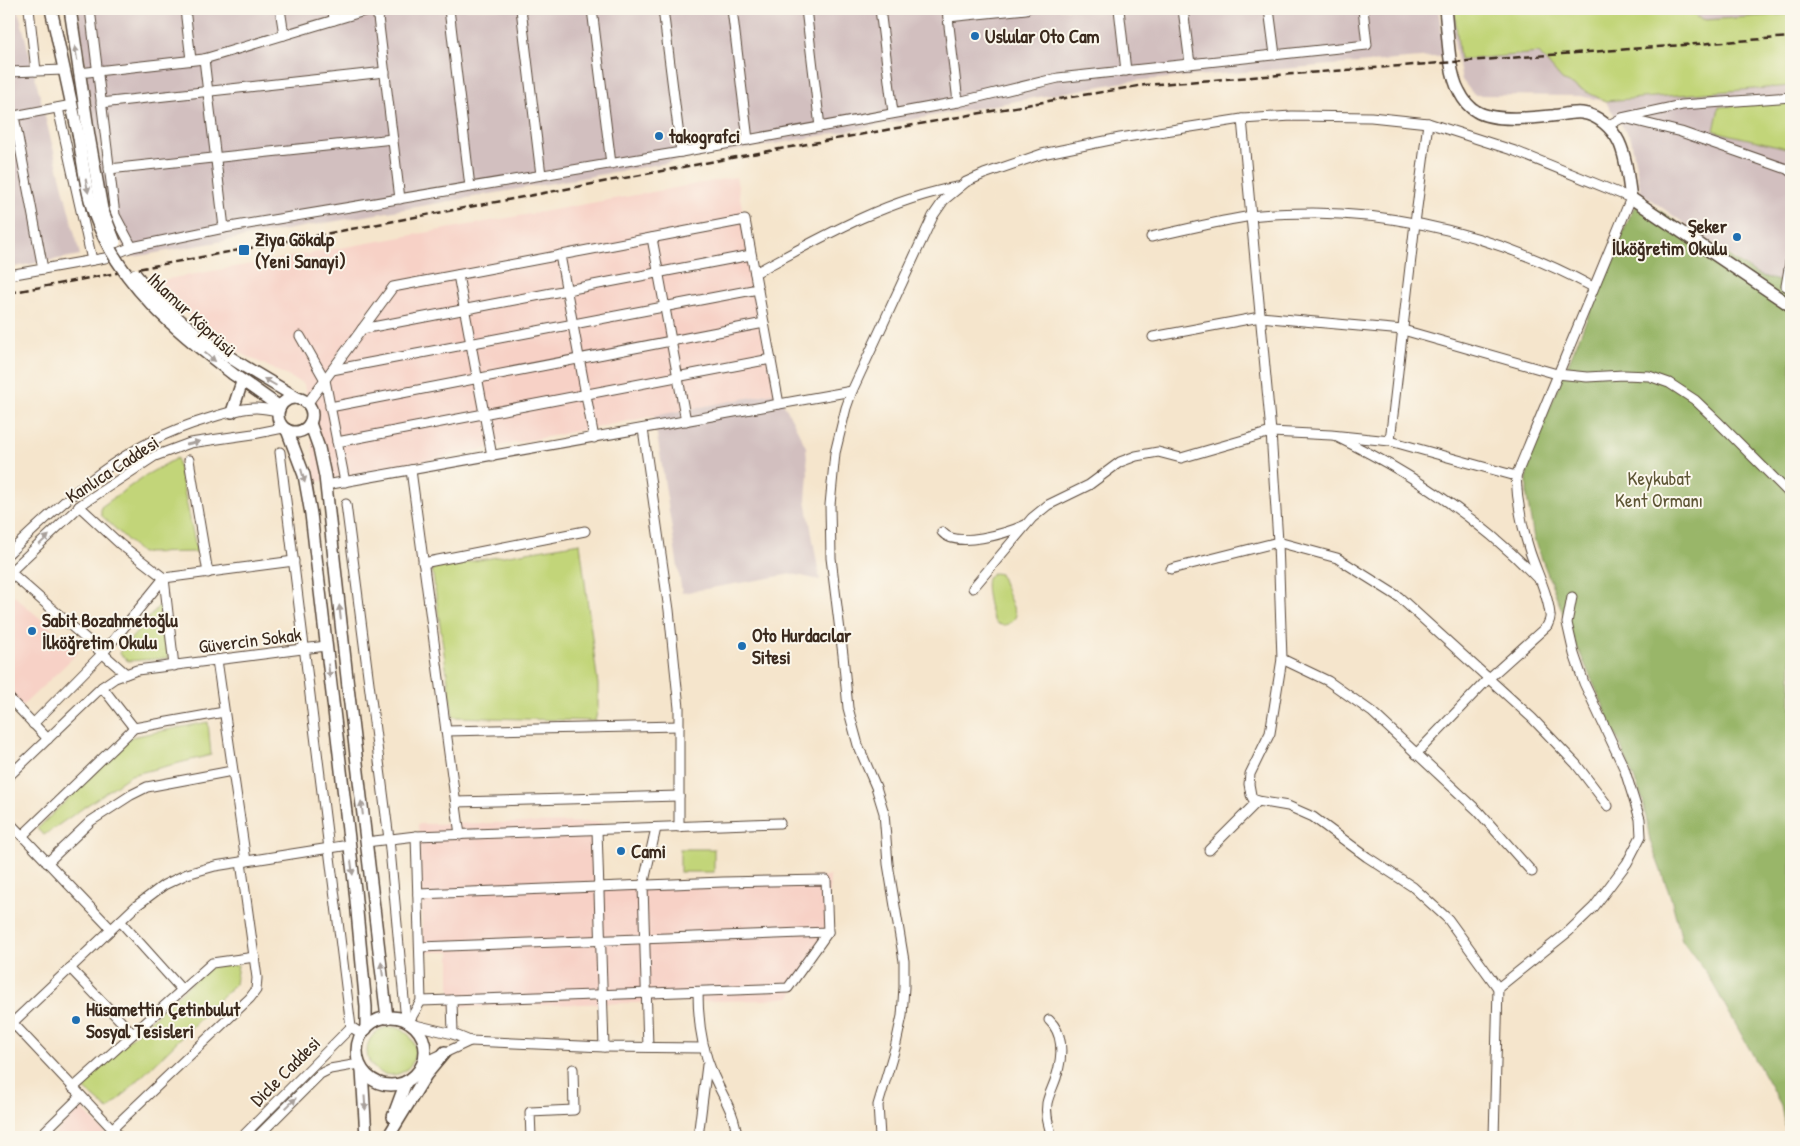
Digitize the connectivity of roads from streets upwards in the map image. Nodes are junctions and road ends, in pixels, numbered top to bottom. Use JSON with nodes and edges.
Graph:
{"nodes":[{"id":1,"x":29,"y":9,"type":"edge"},
{"id":2,"x":52,"y":9,"type":"edge"},
{"id":3,"x":70,"y":9,"type":"edge"},
{"id":4,"x":90,"y":9,"type":"edge"},
{"id":5,"x":185,"y":9,"type":"edge"},
{"id":6,"x":280,"y":9,"type":"edge"},
{"id":7,"x":333,"y":9,"type":"edge"},
{"id":8,"x":371,"y":9,"type":"edge"},
{"id":9,"x":377,"y":9,"type":"edge"},
{"id":10,"x":449,"y":9,"type":"edge"},
{"id":11,"x":521,"y":9,"type":"edge"},
{"id":12,"x":592,"y":9,"type":"edge"},
{"id":13,"x":663,"y":9,"type":"edge"},
{"id":14,"x":732,"y":9,"type":"edge"},
{"id":15,"x":806,"y":9,"type":"edge"},
{"id":16,"x":880,"y":9,"type":"edge"},
{"id":17,"x":1026,"y":9,"type":"edge"},
{"id":18,"x":1119,"y":9,"type":"edge"},
{"id":19,"x":1183,"y":9,"type":"edge"},
{"id":20,"x":1269,"y":9,"type":"edge"},
{"id":21,"x":1363,"y":9,"type":"edge"},
{"id":22,"x":1445,"y":9,"type":"edge"},
{"id":23,"x":947,"y":13,"type":"edge"},
{"id":24,"x":334,"y":20,"type":"junction"},
{"id":25,"x":284,"y":35,"type":"junction"},
{"id":26,"x":1275,"y":55,"type":"junction"},
{"id":27,"x":204,"y":59,"type":"junction"},
{"id":28,"x":191,"y":60,"type":"junction"},
{"id":29,"x":1190,"y":64,"type":"junction"},
{"id":30,"x":64,"y":70,"type":"junction"},
{"id":31,"x":36,"y":71,"type":"junction"},
{"id":32,"x":97,"y":71,"type":"junction"},
{"id":33,"x":1126,"y":71,"type":"junction"},
{"id":34,"x":9,"y":72,"type":"edge"},
{"id":35,"x":385,"y":72,"type":"junction"},
{"id":36,"x":79,"y":73,"type":"junction"},
{"id":37,"x":207,"y":91,"type":"junction"},
{"id":38,"x":1791,"y":97,"type":"edge"},
{"id":39,"x":958,"y":102,"type":"junction"},
{"id":40,"x":101,"y":103,"type":"junction"},
{"id":41,"x":72,"y":105,"type":"junction"},
{"id":42,"x":58,"y":108,"type":"junction"},
{"id":43,"x":893,"y":113,"type":"junction"},
{"id":44,"x":11,"y":116,"type":"edge"},
{"id":45,"x":1622,"y":118,"type":"junction"},
{"id":46,"x":1242,"y":119,"type":"junction"},
{"id":47,"x":1428,"y":123,"type":"junction"},
{"id":48,"x":1607,"y":126,"type":"junction"},
{"id":49,"x":820,"y":127,"type":"junction"},
{"id":50,"x":84,"y":137,"type":"junction"},
{"id":51,"x":393,"y":138,"type":"junction"},
{"id":52,"x":748,"y":140,"type":"junction"},
{"id":53,"x":680,"y":152,"type":"junction"},
{"id":54,"x":215,"y":158,"type":"junction"},
{"id":55,"x":610,"y":164,"type":"junction"},
{"id":56,"x":109,"y":169,"type":"junction"},
{"id":57,"x":1790,"y":170,"type":"edge"},
{"id":58,"x":541,"y":175,"type":"junction"},
{"id":59,"x":470,"y":187,"type":"junction"},
{"id":60,"x":958,"y":187,"type":"junction"},
{"id":61,"x":1631,"y":198,"type":"junction"},
{"id":62,"x":400,"y":199,"type":"junction"},
{"id":63,"x":1252,"y":216,"type":"junction"},
{"id":64,"x":1415,"y":223,"type":"junction"},
{"id":65,"x":224,"y":228,"type":"junction"},
{"id":66,"x":1151,"y":237,"type":"dead end"},
{"id":67,"x":652,"y":238,"type":"junction"},
{"id":68,"x":132,"y":247,"type":"junction"},
{"id":69,"x":751,"y":254,"type":"junction"},
{"id":70,"x":560,"y":256,"type":"junction"},
{"id":71,"x":1791,"y":258,"type":"edge"},
{"id":72,"x":92,"y":260,"type":"junction"},
{"id":73,"x":43,"y":269,"type":"junction"},
{"id":74,"x":658,"y":272,"type":"junction"},
{"id":75,"x":755,"y":273,"type":"junction"},
{"id":76,"x":9,"y":275,"type":"edge"},
{"id":77,"x":458,"y":275,"type":"junction"},
{"id":78,"x":1593,"y":287,"type":"junction"},
{"id":79,"x":1789,"y":287,"type":"edge"},
{"id":80,"x":758,"y":289,"type":"junction"},
{"id":81,"x":566,"y":290,"type":"junction"},
{"id":82,"x":1788,"y":304,"type":"edge"},
{"id":83,"x":665,"y":306,"type":"junction"},
{"id":84,"x":465,"y":309,"type":"junction"},
{"id":85,"x":1260,"y":317,"type":"junction"},
{"id":86,"x":573,"y":324,"type":"junction"},
{"id":87,"x":764,"y":324,"type":"junction"},
{"id":88,"x":362,"y":329,"type":"junction"},
{"id":89,"x":1403,"y":330,"type":"junction"},
{"id":90,"x":300,"y":336,"type":"dead end"},
{"id":91,"x":1154,"y":337,"type":"dead end"},
{"id":92,"x":671,"y":341,"type":"junction"},
{"id":93,"x":471,"y":344,"type":"junction"},
{"id":94,"x":579,"y":359,"type":"junction"},
{"id":95,"x":771,"y":359,"type":"junction"},
{"id":96,"x":332,"y":370,"type":"junction"},
{"id":97,"x":1557,"y":374,"type":"junction"},
{"id":98,"x":678,"y":377,"type":"junction"},
{"id":99,"x":237,"y":378,"type":"junction"},
{"id":100,"x":478,"y":378,"type":"junction"},
{"id":101,"x":325,"y":380,"type":"junction"},
{"id":102,"x":852,"y":391,"type":"junction"},
{"id":103,"x":586,"y":395,"type":"junction"},
{"id":104,"x":303,"y":401,"type":"junction"},
{"id":105,"x":780,"y":404,"type":"junction"},
{"id":106,"x":330,"y":407,"type":"junction"},
{"id":107,"x":279,"y":409,"type":"junction"},
{"id":108,"x":232,"y":412,"type":"junction"},
{"id":109,"x":484,"y":414,"type":"junction"},
{"id":110,"x":686,"y":421,"type":"junction"},
{"id":111,"x":310,"y":423,"type":"junction"},
{"id":112,"x":285,"y":429,"type":"junction"},
{"id":113,"x":643,"y":429,"type":"junction"},
{"id":114,"x":1271,"y":432,"type":"junction"},
{"id":115,"x":1331,"y":434,"type":"junction"},
{"id":116,"x":594,"y":438,"type":"junction"},
{"id":117,"x":1390,"y":441,"type":"junction"},
{"id":118,"x":337,"y":442,"type":"junction"},
{"id":119,"x":280,"y":452,"type":"dead end"},
{"id":120,"x":492,"y":456,"type":"junction"},
{"id":121,"x":189,"y":460,"type":"dead end"},
{"id":122,"x":411,"y":470,"type":"junction"},
{"id":123,"x":1516,"y":476,"type":"junction"},
{"id":124,"x":345,"y":482,"type":"junction"},
{"id":125,"x":326,"y":486,"type":"junction"},
{"id":126,"x":1791,"y":495,"type":"edge"},
{"id":127,"x":346,"y":504,"type":"dead end"},
{"id":128,"x":79,"y":506,"type":"junction"},
{"id":129,"x":1028,"y":524,"type":"junction"},
{"id":130,"x":585,"y":531,"type":"dead end"},
{"id":131,"x":942,"y":532,"type":"dead end"},
{"id":132,"x":1278,"y":542,"type":"junction"},
{"id":133,"x":9,"y":553,"type":"edge"},
{"id":134,"x":294,"y":561,"type":"junction"},
{"id":135,"x":423,"y":563,"type":"junction"},
{"id":136,"x":1171,"y":569,"type":"dead end"},
{"id":137,"x":208,"y":572,"type":"junction"},
{"id":138,"x":9,"y":573,"type":"edge"},
{"id":139,"x":164,"y":578,"type":"junction"},
{"id":140,"x":1541,"y":582,"type":"junction"},
{"id":141,"x":973,"y":588,"type":"dead end"},
{"id":142,"x":1572,"y":597,"type":"dead end"},
{"id":143,"x":326,"y":646,"type":"junction"},
{"id":144,"x":306,"y":649,"type":"junction"},
{"id":145,"x":103,"y":653,"type":"junction"},
{"id":146,"x":1282,"y":659,"type":"junction"},
{"id":147,"x":217,"y":660,"type":"junction"},
{"id":148,"x":174,"y":666,"type":"junction"},
{"id":149,"x":126,"y":674,"type":"junction"},
{"id":150,"x":1488,"y":679,"type":"junction"},
{"id":151,"x":102,"y":687,"type":"junction"},
{"id":152,"x":9,"y":698,"type":"edge"},
{"id":153,"x":224,"y":712,"type":"junction"},
{"id":154,"x":34,"y":724,"type":"junction"},
{"id":155,"x":680,"y":726,"type":"junction"},
{"id":156,"x":134,"y":728,"type":"junction"},
{"id":157,"x":446,"y":731,"type":"junction"},
{"id":158,"x":48,"y":739,"type":"junction"},
{"id":159,"x":1416,"y":754,"type":"junction"},
{"id":160,"x":232,"y":771,"type":"junction"},
{"id":161,"x":9,"y":776,"type":"edge"},
{"id":162,"x":679,"y":796,"type":"junction"},
{"id":163,"x":1258,"y":801,"type":"junction"},
{"id":164,"x":456,"y":802,"type":"junction"},
{"id":165,"x":1608,"y":806,"type":"dead end"},
{"id":166,"x":9,"y":822,"type":"edge"},
{"id":167,"x":780,"y":823,"type":"dead end"},
{"id":168,"x":679,"y":827,"type":"junction"},
{"id":169,"x":656,"y":828,"type":"junction"},
{"id":170,"x":597,"y":830,"type":"junction"},
{"id":171,"x":460,"y":835,"type":"junction"},
{"id":172,"x":22,"y":836,"type":"junction"},
{"id":173,"x":416,"y":836,"type":"junction"},
{"id":174,"x":389,"y":839,"type":"junction"},
{"id":175,"x":366,"y":842,"type":"junction"},
{"id":176,"x":349,"y":845,"type":"junction"},
{"id":177,"x":329,"y":848,"type":"junction"},
{"id":178,"x":1210,"y":850,"type":"dead end"},
{"id":179,"x":243,"y":862,"type":"junction"},
{"id":180,"x":47,"y":863,"type":"junction"},
{"id":181,"x":1532,"y":872,"type":"dead end"},
{"id":182,"x":643,"y":886,"type":"junction"},
{"id":183,"x":599,"y":888,"type":"junction"},
{"id":184,"x":418,"y":894,"type":"junction"},
{"id":185,"x":120,"y":921,"type":"junction"},
{"id":186,"x":111,"y":930,"type":"junction"},
{"id":187,"x":828,"y":932,"type":"junction"},
{"id":188,"x":645,"y":939,"type":"junction"},
{"id":189,"x":601,"y":940,"type":"junction"},
{"id":190,"x":420,"y":947,"type":"junction"},
{"id":191,"x":254,"y":957,"type":"junction"},
{"id":192,"x":70,"y":968,"type":"junction"},
{"id":193,"x":1498,"y":988,"type":"junction"},
{"id":194,"x":182,"y":990,"type":"junction"},
{"id":195,"x":698,"y":992,"type":"junction"},
{"id":196,"x":646,"y":994,"type":"junction"},
{"id":197,"x":602,"y":995,"type":"junction"},
{"id":198,"x":452,"y":1000,"type":"junction"},
{"id":199,"x":422,"y":1001,"type":"junction"},
{"id":200,"x":387,"y":1018,"type":"junction"},
{"id":201,"x":1049,"y":1020,"type":"dead end"},
{"id":202,"x":10,"y":1023,"type":"edge"},
{"id":203,"x":408,"y":1023,"type":"junction"},
{"id":204,"x":352,"y":1027,"type":"junction"},
{"id":205,"x":364,"y":1032,"type":"junction"},
{"id":206,"x":133,"y":1034,"type":"junction"},
{"id":207,"x":453,"y":1034,"type":"junction"},
{"id":208,"x":470,"y":1041,"type":"junction"},
{"id":209,"x":604,"y":1047,"type":"junction"},
{"id":210,"x":648,"y":1047,"type":"junction"},
{"id":211,"x":704,"y":1048,"type":"junction"},
{"id":212,"x":445,"y":1052,"type":"junction"},
{"id":213,"x":708,"y":1062,"type":"junction"},
{"id":214,"x":423,"y":1063,"type":"junction"},
{"id":215,"x":361,"y":1067,"type":"junction"},
{"id":216,"x":573,"y":1069,"type":"dead end"},
{"id":217,"x":406,"y":1082,"type":"junction"},
{"id":218,"x":73,"y":1088,"type":"junction"},
{"id":219,"x":81,"y":1096,"type":"junction"},
{"id":220,"x":112,"y":1129,"type":"junction"},
{"id":221,"x":38,"y":1137,"type":"edge"},
{"id":222,"x":120,"y":1137,"type":"edge"},
{"id":223,"x":242,"y":1137,"type":"edge"},
{"id":224,"x":257,"y":1137,"type":"edge"},
{"id":225,"x":366,"y":1137,"type":"edge"},
{"id":226,"x":387,"y":1137,"type":"edge"},
{"id":227,"x":531,"y":1137,"type":"edge"},
{"id":228,"x":698,"y":1137,"type":"edge"},
{"id":229,"x":737,"y":1137,"type":"edge"},
{"id":230,"x":880,"y":1137,"type":"edge"},
{"id":231,"x":1052,"y":1137,"type":"edge"},
{"id":232,"x":1494,"y":1137,"type":"edge"}],
"edges":[{"from":1,"to":31,"type":"street"},
{"from":2,"to":30,"type":"street"},
{"from":36,"to":3,"type":"street","one_way":true},
{"from":4,"to":32,"type":"street"},
{"from":5,"to":28,"type":"street"},
{"from":6,"to":25,"type":"street"},
{"from":7,"to":24,"type":"street"},
{"from":8,"to":24,"type":"street"},
{"from":9,"to":35,"type":"street"},
{"from":10,"to":59,"type":"street"},
{"from":11,"to":58,"type":"street"},
{"from":12,"to":55,"type":"street"},
{"from":13,"to":53,"type":"street"},
{"from":14,"to":52,"type":"street"},
{"from":15,"to":49,"type":"street"},
{"from":16,"to":43,"type":"street"},
{"from":17,"to":23,"type":"street"},
{"from":18,"to":33,"type":"street"},
{"from":19,"to":29,"type":"street"},
{"from":20,"to":26,"type":"street"},
{"from":21,"to":26,"type":"street"},
{"from":22,"to":48,"type":"street"},
{"from":23,"to":39,"type":"street"},
{"from":24,"to":25,"type":"street"},
{"from":25,"to":27,"type":"street"},
{"from":26,"to":29,"type":"street"},
{"from":27,"to":28,"type":"street"},
{"from":27,"to":37,"type":"street"},
{"from":28,"to":32,"type":"street"},
{"from":29,"to":33,"type":"street"},
{"from":30,"to":31,"type":"street"},
{"from":30,"to":41,"type":"street"},
{"from":31,"to":34,"type":"street"},
{"from":32,"to":36,"type":"street"},
{"from":32,"to":40,"type":"street"},
{"from":33,"to":39,"type":"street"},
{"from":35,"to":37,"type":"street"},
{"from":35,"to":51,"type":"street"},
{"from":36,"to":50,"type":"street"},
{"from":37,"to":40,"type":"street"},
{"from":37,"to":54,"type":"street"},
{"from":38,"to":45,"type":"street"},
{"from":39,"to":43,"type":"street"},
{"from":40,"to":56,"type":"street"},
{"from":41,"to":42,"type":"street"},
{"from":41,"to":50,"type":"street"},
{"from":42,"to":44,"type":"street"},
{"from":42,"to":72,"type":"street"},
{"from":43,"to":49,"type":"street"},
{"from":44,"to":73,"type":"street"},
{"from":45,"to":48,"type":"street"},
{"from":45,"to":57,"type":"street"},
{"from":46,"to":47,"type":"street"},
{"from":46,"to":60,"type":"street"},
{"from":46,"to":63,"type":"street"},
{"from":47,"to":61,"type":"street"},
{"from":47,"to":64,"type":"street"},
{"from":48,"to":61,"type":"street"},
{"from":49,"to":52,"type":"street"},
{"from":50,"to":99,"type":"street","name":"Ihlamur Köprüsü","one_way":true,"bridge":true},
{"from":104,"to":50,"type":"street","name":"Ihlamur Köprüsü","one_way":true,"bridge":true},
{"from":51,"to":54,"type":"street"},
{"from":51,"to":62,"type":"street"},
{"from":52,"to":53,"type":"street"},
{"from":53,"to":55,"type":"street"},
{"from":54,"to":56,"type":"street"},
{"from":54,"to":65,"type":"street"},
{"from":55,"to":58,"type":"street"},
{"from":56,"to":68,"type":"street"},
{"from":58,"to":59,"type":"street"},
{"from":59,"to":62,"type":"street"},
{"from":60,"to":75,"type":"street"},
{"from":60,"to":102,"type":"street"},
{"from":61,"to":78,"type":"street"},
{"from":61,"to":82,"type":"street"},
{"from":62,"to":65,"type":"street"},
{"from":63,"to":64,"type":"street"},
{"from":63,"to":66,"type":"street"},
{"from":63,"to":85,"type":"street"},
{"from":64,"to":78,"type":"street"},
{"from":64,"to":89,"type":"street"},
{"from":65,"to":68,"type":"street"},
{"from":67,"to":69,"type":"street"},
{"from":67,"to":70,"type":"street"},
{"from":67,"to":74,"type":"street"},
{"from":68,"to":72,"type":"street"},
{"from":69,"to":74,"type":"street"},
{"from":69,"to":75,"type":"street"},
{"from":70,"to":77,"type":"street"},
{"from":70,"to":81,"type":"street"},
{"from":71,"to":79,"type":"street"},
{"from":72,"to":73,"type":"street"},
{"from":73,"to":76,"type":"street"},
{"from":74,"to":81,"type":"street"},
{"from":74,"to":83,"type":"street"},
{"from":75,"to":80,"type":"street"},
{"from":77,"to":84,"type":"street"},
{"from":77,"to":88,"type":"street"},
{"from":78,"to":97,"type":"street"},
{"from":79,"to":82,"type":"street"},
{"from":80,"to":83,"type":"street"},
{"from":80,"to":87,"type":"street"},
{"from":81,"to":84,"type":"street"},
{"from":81,"to":86,"type":"street"},
{"from":83,"to":86,"type":"street"},
{"from":83,"to":92,"type":"street"},
{"from":84,"to":88,"type":"street"},
{"from":84,"to":93,"type":"street"},
{"from":85,"to":89,"type":"street"},
{"from":85,"to":91,"type":"street"},
{"from":85,"to":114,"type":"street"},
{"from":86,"to":93,"type":"street"},
{"from":86,"to":94,"type":"street"},
{"from":87,"to":92,"type":"street"},
{"from":87,"to":95,"type":"street"},
{"from":88,"to":96,"type":"street"},
{"from":89,"to":97,"type":"street"},
{"from":89,"to":117,"type":"street"},
{"from":90,"to":101,"type":"street"},
{"from":92,"to":94,"type":"street"},
{"from":92,"to":98,"type":"street"},
{"from":93,"to":96,"type":"street"},
{"from":93,"to":100,"type":"street"},
{"from":94,"to":100,"type":"street"},
{"from":94,"to":103,"type":"street"},
{"from":95,"to":98,"type":"street"},
{"from":95,"to":105,"type":"street"},
{"from":96,"to":101,"type":"street"},
{"from":97,"to":123,"type":"street"},
{"from":97,"to":126,"type":"street"},
{"from":98,"to":103,"type":"street"},
{"from":98,"to":110,"type":"street"},
{"from":99,"to":107,"type":"street","name":"Ihlamur Köprüsü"},
{"from":99,"to":108,"type":"street"},
{"from":100,"to":106,"type":"street"},
{"from":100,"to":109,"type":"street"},
{"from":101,"to":104,"type":"street"},
{"from":101,"to":106,"type":"street"},
{"from":102,"to":105,"type":"street"},
{"from":102,"to":230,"type":"street"},
{"from":103,"to":109,"type":"street"},
{"from":103,"to":116,"type":"street"},
{"from":104,"to":107,"type":"street"},
{"from":104,"to":111,"type":"street"},
{"from":105,"to":110,"type":"street"},
{"from":106,"to":118,"type":"street"},
{"from":107,"to":108,"type":"street","name":"Kanlıca Caddesi"},
{"from":107,"to":112,"type":"street"},
{"from":108,"to":133,"type":"street","name":"Kanlıca Caddesi"},
{"from":109,"to":118,"type":"street"},
{"from":109,"to":120,"type":"street"},
{"from":110,"to":113,"type":"street"},
{"from":111,"to":112,"type":"street"},
{"from":111,"to":125,"type":"street"},
{"from":128,"to":112,"type":"street","name":"Kanlıca Caddesi","one_way":true},
{"from":112,"to":143,"type":"street","one_way":true},
{"from":113,"to":116,"type":"street"},
{"from":113,"to":155,"type":"street"},
{"from":114,"to":115,"type":"street"},
{"from":114,"to":129,"type":"street"},
{"from":114,"to":132,"type":"street"},
{"from":115,"to":117,"type":"street"},
{"from":115,"to":140,"type":"street"},
{"from":116,"to":120,"type":"street"},
{"from":117,"to":123,"type":"street"},
{"from":118,"to":124,"type":"street"},
{"from":119,"to":134,"type":"street"},
{"from":120,"to":122,"type":"street"},
{"from":121,"to":137,"type":"street"},
{"from":122,"to":124,"type":"street"},
{"from":122,"to":135,"type":"street"},
{"from":123,"to":140,"type":"street"},
{"from":124,"to":125,"type":"street"},
{"from":175,"to":125,"type":"street","one_way":true},
{"from":127,"to":174,"type":"street"},
{"from":138,"to":128,"type":"street","name":"Kanlıca Caddesi","one_way":true},
{"from":128,"to":139,"type":"street"},
{"from":129,"to":131,"type":"street"},
{"from":129,"to":141,"type":"street"},
{"from":130,"to":135,"type":"street"},
{"from":132,"to":136,"type":"street"},
{"from":132,"to":146,"type":"street"},
{"from":132,"to":150,"type":"street"},
{"from":134,"to":137,"type":"street"},
{"from":134,"to":144,"type":"street"},
{"from":135,"to":157,"type":"street"},
{"from":137,"to":139,"type":"street"},
{"from":138,"to":145,"type":"street"},
{"from":139,"to":145,"type":"street"},
{"from":139,"to":148,"type":"street"},
{"from":140,"to":150,"type":"street"},
{"from":142,"to":193,"type":"street"},
{"from":143,"to":144,"type":"street","name":"Güvercin Sokak"},
{"from":143,"to":176,"type":"street","one_way":true},
{"from":144,"to":147,"type":"street","name":"Güvercin Sokak"},
{"from":144,"to":177,"type":"street"},
{"from":145,"to":149,"type":"street"},
{"from":145,"to":154,"type":"street"},
{"from":146,"to":159,"type":"street"},
{"from":146,"to":163,"type":"street"},
{"from":147,"to":148,"type":"street","name":"Güvercin Sokak"},
{"from":147,"to":153,"type":"street"},
{"from":148,"to":149,"type":"street","name":"Güvercin Sokak"},
{"from":149,"to":151,"type":"street","name":"Güvercin Sokak"},
{"from":150,"to":159,"type":"street"},
{"from":150,"to":165,"type":"street"},
{"from":151,"to":156,"type":"street"},
{"from":151,"to":158,"type":"street","name":"Güvercin Sokak"},
{"from":152,"to":154,"type":"street"},
{"from":153,"to":156,"type":"street"},
{"from":153,"to":160,"type":"street"},
{"from":154,"to":158,"type":"street"},
{"from":155,"to":157,"type":"street"},
{"from":155,"to":162,"type":"street"},
{"from":156,"to":172,"type":"street"},
{"from":157,"to":164,"type":"street"},
{"from":158,"to":161,"type":"street","name":"Güvercin Sokak"},
{"from":159,"to":181,"type":"street"},
{"from":160,"to":179,"type":"street"},
{"from":160,"to":180,"type":"street"},
{"from":162,"to":164,"type":"street"},
{"from":162,"to":168,"type":"street"},
{"from":163,"to":178,"type":"street"},
{"from":163,"to":193,"type":"street"},
{"from":164,"to":171,"type":"street"},
{"from":166,"to":172,"type":"street"},
{"from":167,"to":168,"type":"street"},
{"from":168,"to":169,"type":"street"},
{"from":169,"to":170,"type":"street"},
{"from":169,"to":182,"type":"street"},
{"from":170,"to":171,"type":"street"},
{"from":170,"to":183,"type":"street"},
{"from":171,"to":173,"type":"street"},
{"from":172,"to":180,"type":"street"},
{"from":173,"to":174,"type":"street"},
{"from":173,"to":184,"type":"street"},
{"from":174,"to":175,"type":"street"},
{"from":174,"to":203,"type":"street"},
{"from":200,"to":175,"type":"street","one_way":true},
{"from":176,"to":177,"type":"street"},
{"from":176,"to":205,"type":"street","one_way":true},
{"from":177,"to":179,"type":"street"},
{"from":177,"to":204,"type":"street"},
{"from":179,"to":185,"type":"street"},
{"from":179,"to":191,"type":"street"},
{"from":180,"to":186,"type":"street"},
{"from":182,"to":183,"type":"street"},
{"from":182,"to":187,"type":"street"},
{"from":182,"to":188,"type":"street"},
{"from":183,"to":184,"type":"street"},
{"from":183,"to":189,"type":"street"},
{"from":184,"to":190,"type":"street"},
{"from":185,"to":186,"type":"street"},
{"from":185,"to":194,"type":"street"},
{"from":186,"to":192,"type":"street"},
{"from":187,"to":188,"type":"street"},
{"from":187,"to":195,"type":"street"},
{"from":188,"to":189,"type":"street"},
{"from":188,"to":196,"type":"street"},
{"from":189,"to":190,"type":"street"},
{"from":189,"to":197,"type":"street"},
{"from":190,"to":199,"type":"street"},
{"from":191,"to":194,"type":"street"},
{"from":191,"to":220,"type":"street"},
{"from":192,"to":202,"type":"street"},
{"from":192,"to":206,"type":"street"},
{"from":193,"to":232,"type":"street"},
{"from":194,"to":206,"type":"street"},
{"from":195,"to":196,"type":"street"},
{"from":195,"to":211,"type":"street"},
{"from":196,"to":197,"type":"street"},
{"from":196,"to":210,"type":"street"},
{"from":197,"to":198,"type":"street"},
{"from":197,"to":209,"type":"street"},
{"from":198,"to":199,"type":"street"},
{"from":198,"to":207,"type":"street"},
{"from":199,"to":203,"type":"street"},
{"from":200,"to":203,"type":"street"},
{"from":200,"to":205,"type":"street"},
{"from":201,"to":231,"type":"street"},
{"from":202,"to":218,"type":"street"},
{"from":203,"to":207,"type":"street"},
{"from":203,"to":214,"type":"street"},
{"from":204,"to":205,"type":"street"},
{"from":204,"to":223,"type":"street","name":"Dicle Caddesi"},
{"from":205,"to":215,"type":"street"},
{"from":206,"to":218,"type":"street"},
{"from":207,"to":208,"type":"street"},
{"from":208,"to":209,"type":"street"},
{"from":208,"to":212,"type":"street"},
{"from":209,"to":210,"type":"street"},
{"from":210,"to":211,"type":"street"},
{"from":211,"to":213,"type":"street"},
{"from":212,"to":214,"type":"street"},
{"from":212,"to":226,"type":"street"},
{"from":213,"to":228,"type":"street"},
{"from":213,"to":229,"type":"street"},
{"from":214,"to":217,"type":"street"},
{"from":215,"to":217,"type":"street"},
{"from":224,"to":215,"type":"street","name":"Dicle Caddesi","one_way":true},
{"from":215,"to":225,"type":"street","one_way":true},
{"from":216,"to":227,"type":"street"},
{"from":217,"to":226,"type":"street"},
{"from":218,"to":219,"type":"street"},
{"from":219,"to":220,"type":"street"},
{"from":219,"to":221,"type":"street"},
{"from":220,"to":222,"type":"street"}]}
